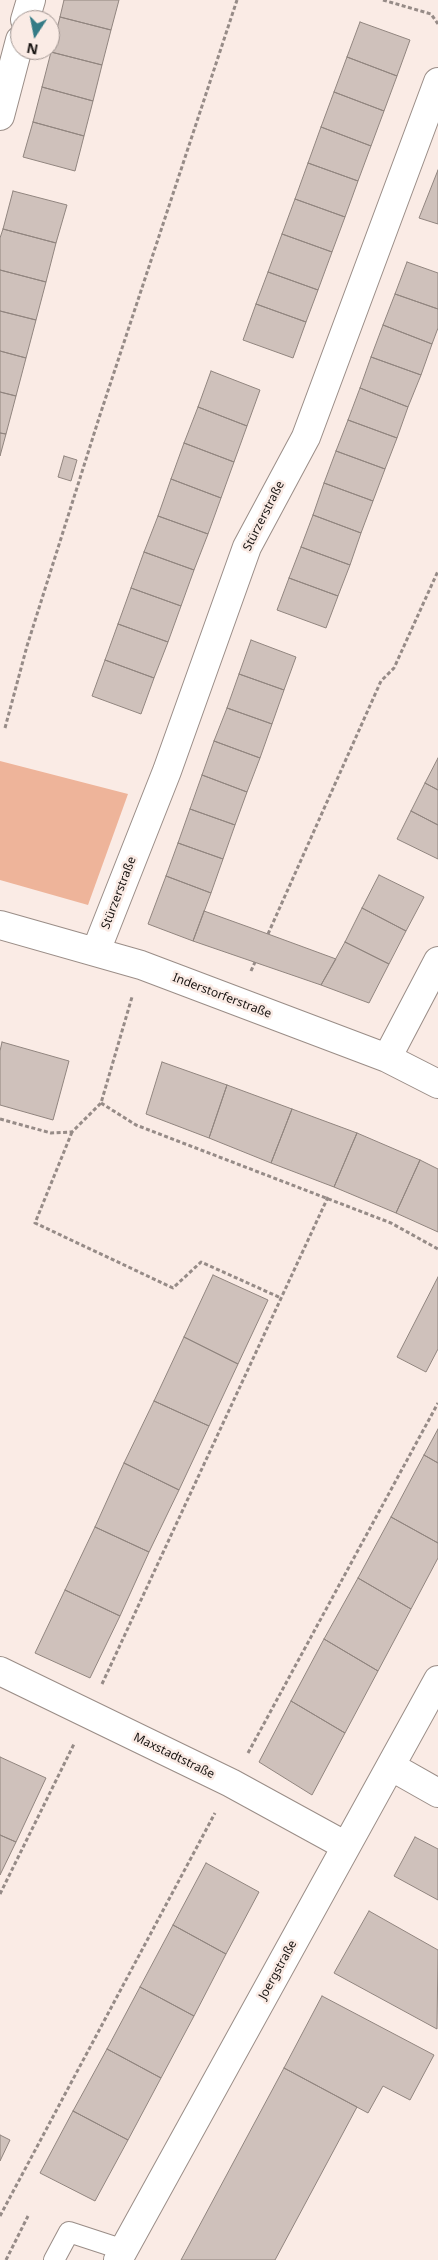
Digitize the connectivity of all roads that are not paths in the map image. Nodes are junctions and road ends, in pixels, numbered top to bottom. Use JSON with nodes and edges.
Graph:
{"nodes":[{"id":1,"x":15,"y":60,"type":"edge"},
{"id":2,"x":438,"y":82,"type":"edge"},
{"id":3,"x":0,"y":116,"type":"edge"},
{"id":4,"x":0,"y":924,"type":"edge"},
{"id":5,"x":96,"y":951,"type":"junction"},
{"id":6,"x":438,"y":961,"type":"edge"},
{"id":7,"x":386,"y":1058,"type":"junction"},
{"id":8,"x":438,"y":1084,"type":"edge"},
{"id":9,"x":0,"y":1671,"type":"edge"},
{"id":10,"x":438,"y":1680,"type":"edge"},
{"id":11,"x":392,"y":1767,"type":"junction"},
{"id":12,"x":438,"y":1793,"type":"edge"},
{"id":13,"x":346,"y":1846,"type":"junction"},
{"id":14,"x":121,"y":2255,"type":"edge"},
{"id":15,"x":54,"y":2260,"type":"edge"}],
"edges":[{"from":1,"to":3,"type":"street"},
{"from":2,"to":5,"type":"street","name":"Stürzerstraße"},
{"from":4,"to":5,"type":"street","name":"Inderstorferstraße"},
{"from":5,"to":7,"type":"street","name":"Inderstorferstraße"},
{"from":6,"to":7,"type":"street"},
{"from":7,"to":8,"type":"street","name":"Inderstorferstraße"},
{"from":9,"to":13,"type":"street","name":"Maxstadtstraße"},
{"from":10,"to":11,"type":"street","name":"Joergstraße"},
{"from":11,"to":12,"type":"street"},
{"from":11,"to":13,"type":"street","name":"Joergstraße"},
{"from":13,"to":14,"type":"street","name":"Joergstraße"},
{"from":14,"to":15,"type":"lane"}]}
